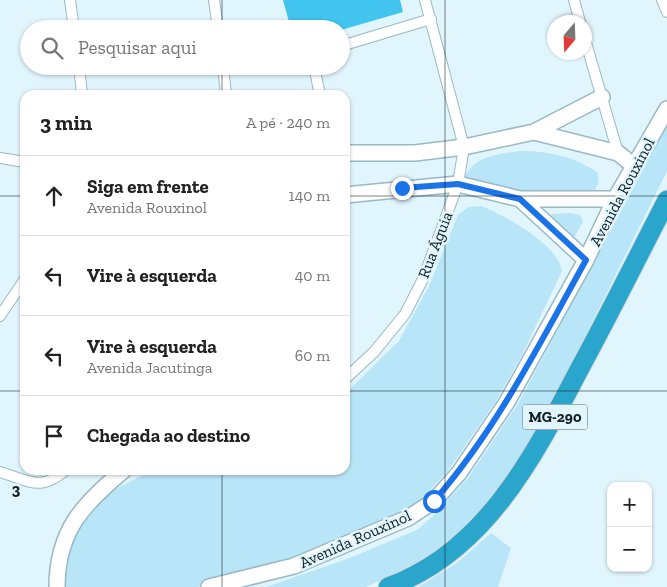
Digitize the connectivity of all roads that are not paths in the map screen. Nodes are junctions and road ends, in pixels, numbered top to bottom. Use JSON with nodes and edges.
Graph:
{"nodes":[{"id":1,"x":70,"y":0,"type":"edge"},
{"id":2,"x":214,"y":0,"type":"edge"},
{"id":3,"x":425,"y":0,"type":"edge"},
{"id":4,"x":574,"y":0,"type":"edge"},
{"id":5,"x":662,"y":0,"type":"edge"},
{"id":6,"x":667,"y":12,"type":"edge"},
{"id":7,"x":578,"y":15,"type":"edge"},
{"id":8,"x":430,"y":19,"type":"junction"},
{"id":9,"x":73,"y":20,"type":"edge"},
{"id":10,"x":217,"y":20,"type":"edge"},
{"id":11,"x":350,"y":43,"type":"edge"},
{"id":12,"x":591,"y":60,"type":"edge"},
{"id":13,"x":80,"y":75,"type":"edge"},
{"id":14,"x":224,"y":75,"type":"edge"},
{"id":15,"x":316,"y":75,"type":"edge"},
{"id":16,"x":81,"y":90,"type":"edge"},
{"id":17,"x":225,"y":90,"type":"edge"},
{"id":18,"x":319,"y":90,"type":"edge"},
{"id":19,"x":602,"y":97,"type":"junction"},
{"id":20,"x":667,"y":109,"type":"edge"},
{"id":21,"x":534,"y":132,"type":"junction"},
{"id":22,"x":464,"y":147,"type":"junction"},
{"id":23,"x":350,"y":153,"type":"edge"},
{"id":24,"x":618,"y":153,"type":"junction"},
{"id":25,"x":0,"y":158,"type":"edge"},
{"id":26,"x":20,"y":161,"type":"edge"},
{"id":27,"x":634,"y":166,"type":"junction"},
{"id":28,"x":458,"y":184,"type":"junction"},
{"id":29,"x":350,"y":195,"type":"edge"},
{"id":30,"x":520,"y":199,"type":"junction"},
{"id":31,"x":615,"y":200,"type":"junction"},
{"id":32,"x":667,"y":200,"type":"edge"},
{"id":33,"x":586,"y":260,"type":"junction"},
{"id":34,"x":20,"y":286,"type":"edge"},
{"id":35,"x":0,"y":316,"type":"edge"},
{"id":36,"x":350,"y":374,"type":"edge"},
{"id":37,"x":0,"y":472,"type":"edge"},
{"id":38,"x":59,"y":475,"type":"edge"},
{"id":39,"x":118,"y":475,"type":"edge"},
{"id":40,"x":57,"y":587,"type":"edge"},
{"id":41,"x":209,"y":587,"type":"edge"},
{"id":42,"x":388,"y":587,"type":"edge"}],
"edges":[{"from":1,"to":9,"type":"street"},
{"from":2,"to":10,"type":"street"},
{"from":3,"to":8,"type":"street","name":"Rua Águia"},
{"from":4,"to":7,"type":"street"},
{"from":5,"to":6,"type":"street"},
{"from":8,"to":11,"type":"street"},
{"from":8,"to":22,"type":"street","name":"Rua Águia"},
{"from":12,"to":19,"type":"street"},
{"from":13,"to":16,"type":"street"},
{"from":14,"to":17,"type":"street"},
{"from":15,"to":18,"type":"street"},
{"from":19,"to":21,"type":"street"},
{"from":19,"to":24,"type":"street"},
{"from":20,"to":27,"type":"street","name":"Avenida Rouxinol"},
{"from":21,"to":22,"type":"street"},
{"from":21,"to":24,"type":"street"},
{"from":22,"to":23,"type":"street"},
{"from":22,"to":28,"type":"street","name":"Rua Águia"},
{"from":24,"to":27,"type":"street"},
{"from":25,"to":26,"type":"street"},
{"from":27,"to":31,"type":"street","name":"Avenida Rouxinol"},
{"from":28,"to":29,"type":"street"},
{"from":28,"to":30,"type":"street"},
{"from":28,"to":36,"type":"street","name":"Rua Águia"},
{"from":30,"to":31,"type":"street"},
{"from":30,"to":33,"type":"street"},
{"from":31,"to":33,"type":"street","name":"Avenida Rouxinol"},
{"from":32,"to":42,"type":"highway","number":"MG-290"},
{"from":33,"to":41,"type":"street","name":"Avenida Rouxinol"},
{"from":34,"to":35,"type":"street"},
{"from":37,"to":38,"type":"street"},
{"from":39,"to":40,"type":"street"}]}
